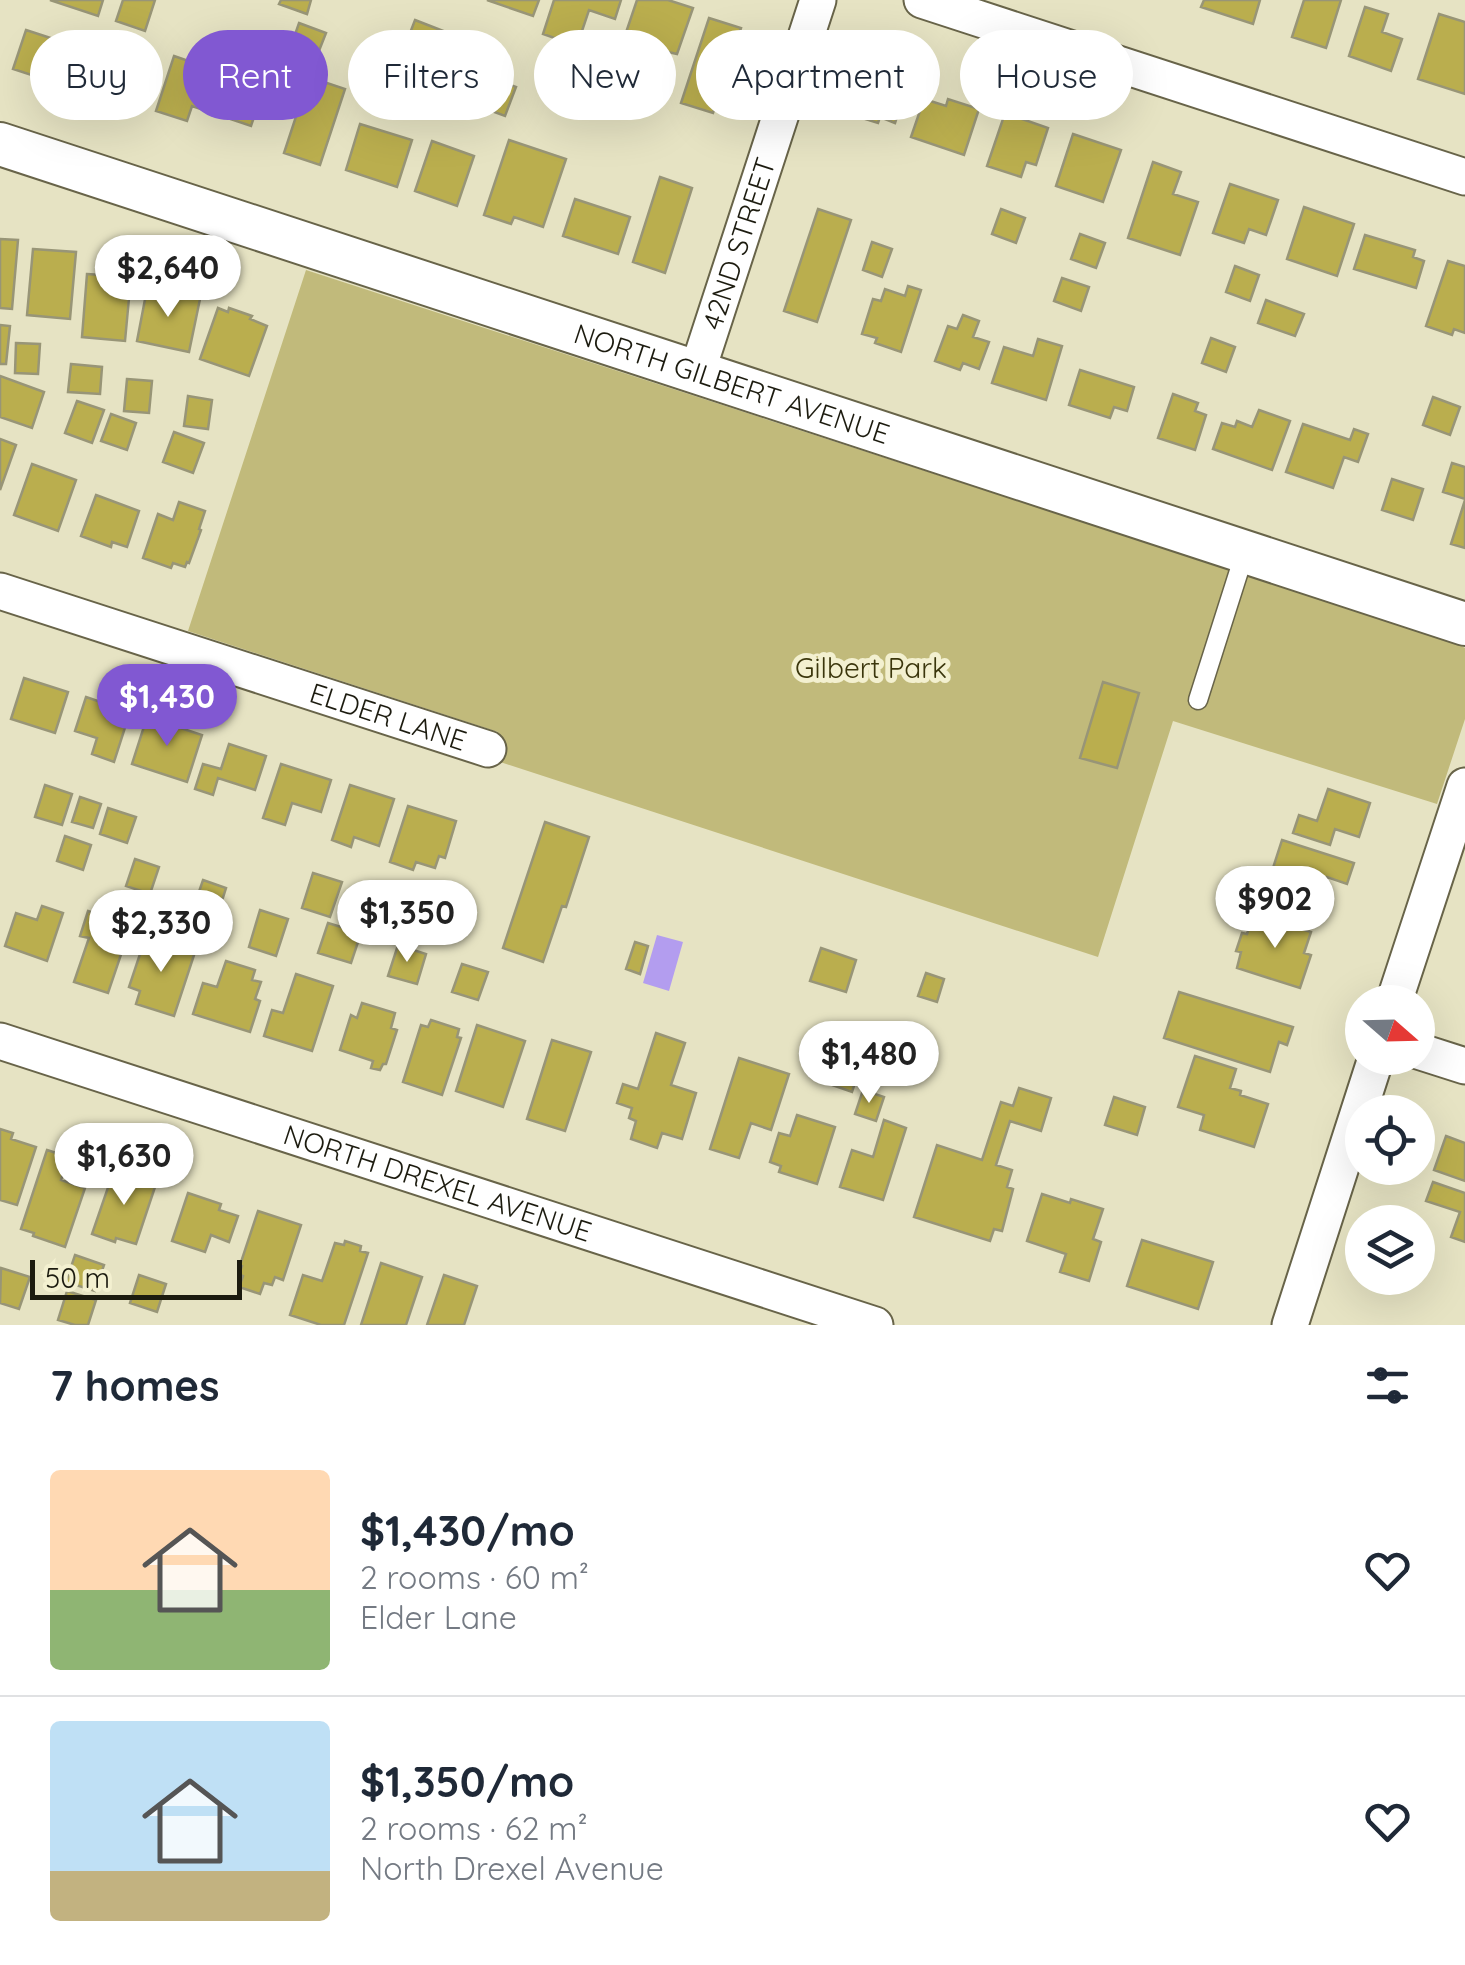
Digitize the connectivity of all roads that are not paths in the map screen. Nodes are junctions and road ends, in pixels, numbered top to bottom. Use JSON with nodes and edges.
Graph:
{"nodes":[{"id":1,"x":818,"y":0,"type":"edge"},
{"id":2,"x":922,"y":0,"type":"edge"},
{"id":3,"x":0,"y":144,"type":"edge"},
{"id":4,"x":1465,"y":177,"type":"edge"},
{"id":5,"x":698,"y":372,"type":"junction"},
{"id":6,"x":1245,"y":552,"type":"junction"},
{"id":7,"x":0,"y":592,"type":"edge"},
{"id":8,"x":1465,"y":624,"type":"edge"},
{"id":9,"x":1198,"y":700,"type":"dead end"},
{"id":10,"x":488,"y":749,"type":"dead end"},
{"id":11,"x":1465,"y":786,"type":"edge"},
{"id":12,"x":1400,"y":985,"type":"edge"},
{"id":13,"x":0,"y":1041,"type":"edge"},
{"id":14,"x":1435,"y":1056,"type":"edge"},
{"id":15,"x":1465,"y":1066,"type":"edge"},
{"id":16,"x":1371,"y":1075,"type":"edge"},
{"id":17,"x":875,"y":1325,"type":"edge"},
{"id":18,"x":1290,"y":1325,"type":"edge"}],
"edges":[{"from":1,"to":5,"type":"street","name":"42ND STREET"},
{"from":2,"to":4,"type":"street"},
{"from":3,"to":5,"type":"street","name":"NORTH GILBERT AVENUE"},
{"from":5,"to":6,"type":"street","name":"NORTH GILBERT AVENUE"},
{"from":6,"to":8,"type":"street","name":"NORTH GILBERT AVENUE"},
{"from":6,"to":9,"type":"lane"},
{"from":7,"to":10,"type":"street","name":"ELDER LANE"},
{"from":11,"to":12,"type":"street"},
{"from":13,"to":17,"type":"street","name":"NORTH DREXEL AVENUE"},
{"from":14,"to":15,"type":"street"},
{"from":16,"to":18,"type":"street"}]}
